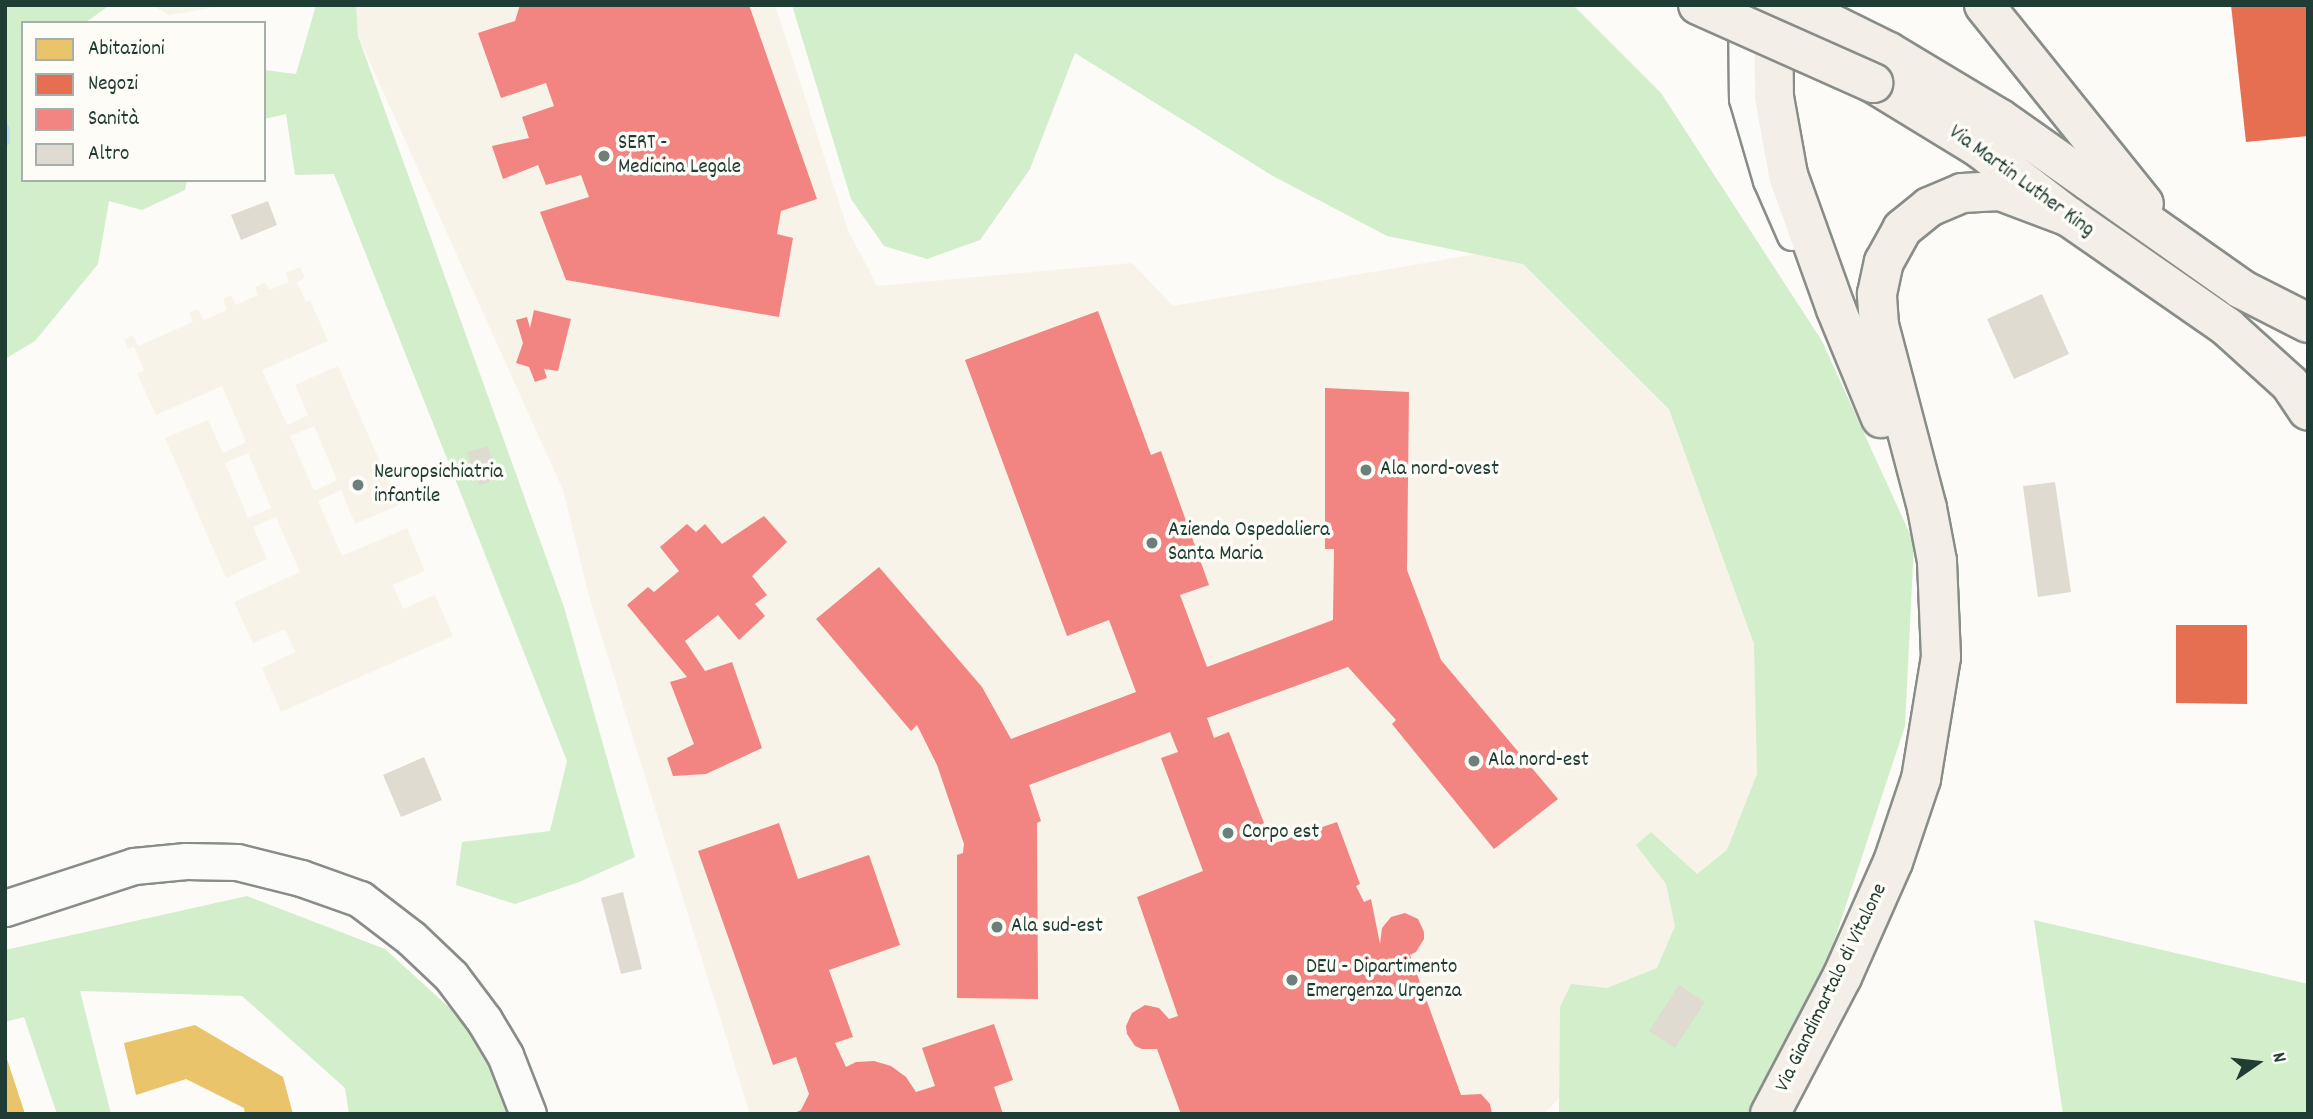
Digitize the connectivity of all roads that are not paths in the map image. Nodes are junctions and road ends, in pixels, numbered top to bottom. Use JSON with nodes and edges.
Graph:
{"nodes":[{"id":1,"x":1698,"y":5,"type":"edge"},
{"id":2,"x":1742,"y":5,"type":"edge"},
{"id":3,"x":1773,"y":5,"type":"edge"},
{"id":4,"x":1794,"y":5,"type":"edge"},
{"id":5,"x":1984,"y":5,"type":"edge"},
{"id":6,"x":1881,"y":67,"type":"junction"},
{"id":7,"x":2069,"y":217,"type":"junction"},
{"id":8,"x":2171,"y":238,"type":"junction"},
{"id":9,"x":1836,"y":309,"type":"junction"},
{"id":10,"x":2308,"y":323,"type":"edge"},
{"id":11,"x":2308,"y":411,"type":"edge"},
{"id":12,"x":1941,"y":657,"type":"junction"},
{"id":13,"x":5,"y":908,"type":"edge"},
{"id":14,"x":528,"y":1114,"type":"edge"},
{"id":15,"x":1770,"y":1114,"type":"edge"}],
"edges":[{"from":1,"to":6,"type":"main road","name":"Via Martin Luther King","bridge":true},
{"from":2,"to":9,"type":"street"},
{"from":3,"to":9,"type":"main road"},
{"from":4,"to":6,"type":"main road","name":"Via Martin Luther King"},
{"from":5,"to":8,"type":"main road"},
{"from":6,"to":7,"type":"main road","name":"Via Martin Luther King"},
{"from":6,"to":8,"type":"main road","name":"Via Martin Luther King"},
{"from":7,"to":11,"type":"main road","name":"Via Martin Luther King"},
{"from":7,"to":12,"type":"main road"},
{"from":8,"to":10,"type":"main road","name":"Via Martin Luther King"},
{"from":9,"to":12,"type":"main road"},
{"from":12,"to":15,"type":"main road","name":"Via Giandimartalo di Vitalone"},
{"from":13,"to":14,"type":"street"}]}
